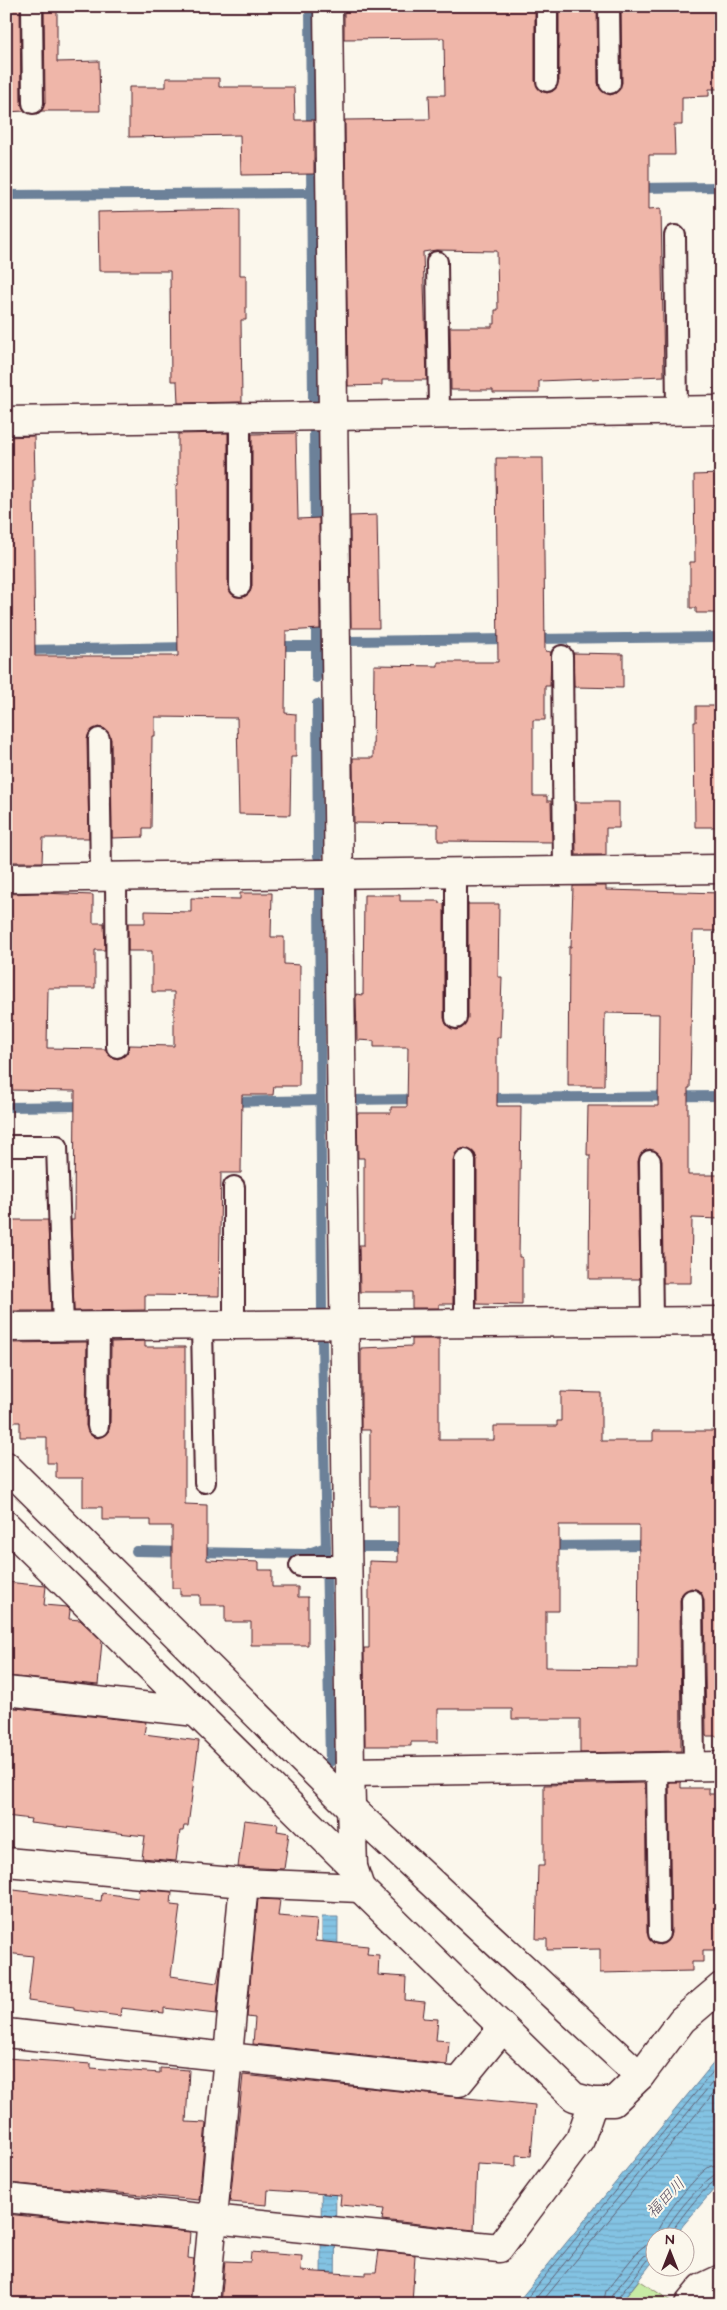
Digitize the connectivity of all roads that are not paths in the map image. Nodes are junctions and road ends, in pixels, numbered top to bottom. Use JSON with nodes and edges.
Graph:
{"nodes":[{"id":1,"x":32,"y":6,"type":"edge"},
{"id":2,"x":328,"y":6,"type":"edge"},
{"id":3,"x":547,"y":6,"type":"edge"},
{"id":4,"x":609,"y":6,"type":"edge"},
{"id":5,"x":547,"y":81,"type":"dead end"},
{"id":6,"x":610,"y":84,"type":"dead end"},
{"id":7,"x":33,"y":103,"type":"dead end"},
{"id":8,"x":676,"y":236,"type":"dead end"},
{"id":9,"x":437,"y":262,"type":"dead end"},
{"id":10,"x":721,"y":410,"type":"edge"},
{"id":11,"x":677,"y":411,"type":"junction"},
{"id":12,"x":439,"y":414,"type":"junction"},
{"id":13,"x":333,"y":416,"type":"junction"},
{"id":14,"x":240,"y":418,"type":"junction"},
{"id":15,"x":6,"y":421,"type":"edge"},
{"id":16,"x":240,"y":586,"type":"dead end"},
{"id":17,"x":562,"y":656,"type":"dead end"},
{"id":18,"x":99,"y":738,"type":"dead end"},
{"id":19,"x":721,"y":869,"type":"edge"},
{"id":20,"x":564,"y":871,"type":"junction"},
{"id":21,"x":456,"y":872,"type":"junction"},
{"id":22,"x":339,"y":874,"type":"junction"},
{"id":23,"x":108,"y":876,"type":"junction"},
{"id":24,"x":6,"y":878,"type":"edge"},
{"id":25,"x":456,"y":1018,"type":"dead end"},
{"id":26,"x":117,"y":1047,"type":"dead end"},
{"id":27,"x":6,"y":1146,"type":"edge"},
{"id":28,"x":465,"y":1160,"type":"dead end"},
{"id":29,"x":650,"y":1161,"type":"dead end"},
{"id":30,"x":234,"y":1188,"type":"dead end"},
{"id":31,"x":652,"y":1321,"type":"junction"},
{"id":32,"x":721,"y":1321,"type":"edge"},
{"id":33,"x":465,"y":1323,"type":"junction"},
{"id":34,"x":345,"y":1324,"type":"junction"},
{"id":35,"x":234,"y":1325,"type":"junction"},
{"id":36,"x":99,"y":1326,"type":"junction"},
{"id":37,"x":202,"y":1326,"type":"junction"},
{"id":38,"x":6,"y":1327,"type":"edge"},
{"id":39,"x":62,"y":1327,"type":"junction"},
{"id":40,"x":98,"y":1426,"type":"dead end"},
{"id":41,"x":6,"y":1466,"type":"edge"},
{"id":42,"x":205,"y":1482,"type":"dead end"},
{"id":43,"x":6,"y":1525,"type":"edge"},
{"id":44,"x":307,"y":1566,"type":"dead end"},
{"id":45,"x":342,"y":1566,"type":"junction"},
{"id":46,"x":692,"y":1600,"type":"dead end"},
{"id":47,"x":6,"y":1691,"type":"edge"},
{"id":48,"x":196,"y":1712,"type":"junction"},
{"id":49,"x":721,"y":1766,"type":"edge"},
{"id":50,"x":657,"y":1767,"type":"junction"},
{"id":51,"x":694,"y":1767,"type":"junction"},
{"id":52,"x":350,"y":1772,"type":"junction"},
{"id":53,"x":351,"y":1808,"type":"junction"},
{"id":54,"x":6,"y":1862,"type":"edge"},
{"id":55,"x":356,"y":1878,"type":"junction"},
{"id":56,"x":244,"y":1883,"type":"junction"},
{"id":57,"x":659,"y":1932,"type":"dead end"},
{"id":58,"x":721,"y":1987,"type":"edge"},
{"id":59,"x":503,"y":2028,"type":"junction"},
{"id":60,"x":6,"y":2033,"type":"edge"},
{"id":61,"x":228,"y":2057,"type":"junction"},
{"id":62,"x":640,"y":2076,"type":"junction"},
{"id":63,"x":593,"y":2102,"type":"junction"},
{"id":64,"x":6,"y":2198,"type":"edge"},
{"id":65,"x":213,"y":2219,"type":"junction"},
{"id":66,"x":721,"y":2279,"type":"edge"},
{"id":67,"x":205,"y":2304,"type":"edge"},
{"id":68,"x":689,"y":2304,"type":"edge"}],
"edges":[{"from":1,"to":7,"type":"lane"},
{"from":2,"to":13,"type":"street"},
{"from":3,"to":5,"type":"lane"},
{"from":4,"to":6,"type":"lane"},
{"from":8,"to":11,"type":"lane"},
{"from":9,"to":12,"type":"lane"},
{"from":10,"to":11,"type":"street"},
{"from":11,"to":12,"type":"street"},
{"from":12,"to":13,"type":"street"},
{"from":13,"to":14,"type":"street"},
{"from":13,"to":22,"type":"street"},
{"from":14,"to":15,"type":"street"},
{"from":14,"to":16,"type":"lane"},
{"from":17,"to":20,"type":"lane"},
{"from":18,"to":23,"type":"lane"},
{"from":19,"to":20,"type":"street"},
{"from":20,"to":21,"type":"street"},
{"from":21,"to":22,"type":"street"},
{"from":21,"to":25,"type":"lane"},
{"from":22,"to":23,"type":"street"},
{"from":22,"to":34,"type":"street"},
{"from":23,"to":24,"type":"street"},
{"from":23,"to":26,"type":"lane"},
{"from":27,"to":39,"type":"lane"},
{"from":28,"to":33,"type":"lane"},
{"from":29,"to":31,"type":"lane"},
{"from":30,"to":35,"type":"lane"},
{"from":31,"to":32,"type":"street"},
{"from":31,"to":33,"type":"street"},
{"from":33,"to":34,"type":"street"},
{"from":34,"to":35,"type":"street"},
{"from":34,"to":45,"type":"street"},
{"from":35,"to":37,"type":"street"},
{"from":36,"to":37,"type":"street"},
{"from":36,"to":39,"type":"street"},
{"from":36,"to":40,"type":"lane"},
{"from":37,"to":42,"type":"lane"},
{"from":38,"to":39,"type":"street"},
{"from":41,"to":53,"type":"street"},
{"from":43,"to":48,"type":"street"},
{"from":44,"to":45,"type":"lane"},
{"from":45,"to":52,"type":"street"},
{"from":46,"to":51,"type":"lane"},
{"from":47,"to":48,"type":"street"},
{"from":48,"to":55,"type":"street"},
{"from":49,"to":51,"type":"street"},
{"from":50,"to":51,"type":"street"},
{"from":50,"to":52,"type":"street"},
{"from":50,"to":57,"type":"lane"},
{"from":52,"to":53,"type":"street"},
{"from":53,"to":55,"type":"street"},
{"from":53,"to":62,"type":"street"},
{"from":54,"to":56,"type":"street"},
{"from":55,"to":56,"type":"street"},
{"from":55,"to":59,"type":"street"},
{"from":56,"to":61,"type":"street"},
{"from":58,"to":62,"type":"street"},
{"from":59,"to":61,"type":"street"},
{"from":59,"to":63,"type":"street"},
{"from":60,"to":61,"type":"street"},
{"from":61,"to":65,"type":"street"},
{"from":62,"to":63,"type":"street"},
{"from":63,"to":65,"type":"street"},
{"from":64,"to":65,"type":"street"},
{"from":65,"to":67,"type":"street"},
{"from":66,"to":68,"type":"street"}]}
